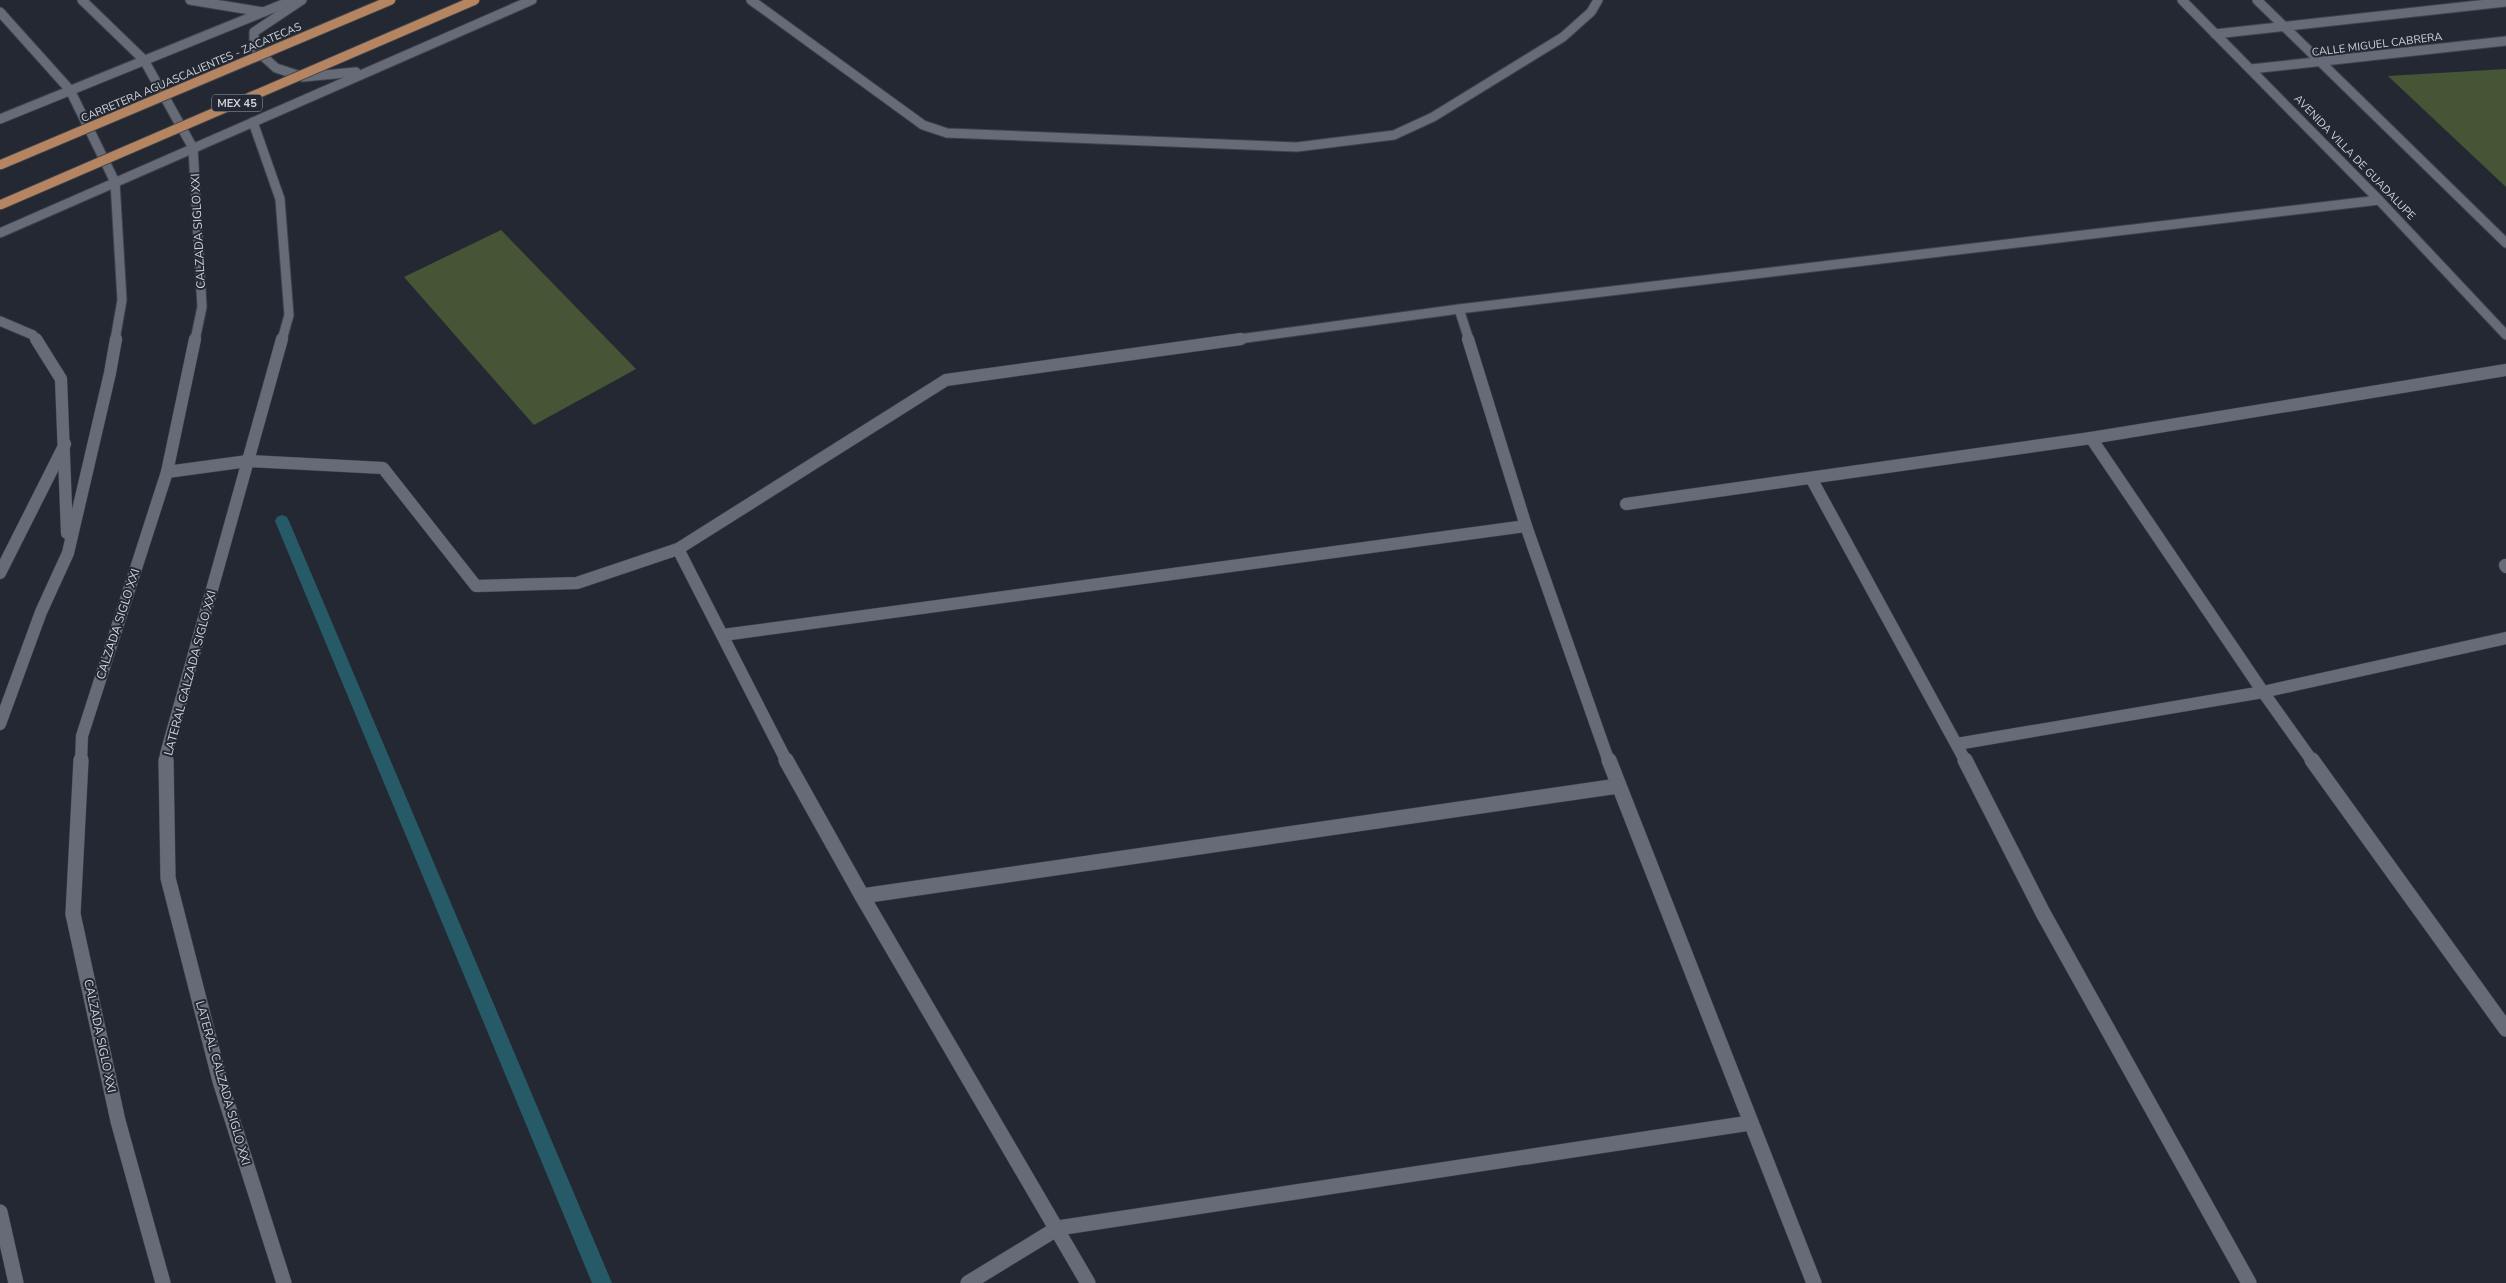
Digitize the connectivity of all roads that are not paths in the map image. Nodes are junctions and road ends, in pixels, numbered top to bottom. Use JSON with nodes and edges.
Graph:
{"nodes":[{"id":1,"x":190,"y":0,"type":"edge"},
{"id":2,"x":293,"y":0,"type":"edge"},
{"id":3,"x":302,"y":0,"type":"edge"},
{"id":4,"x":391,"y":0,"type":"edge"},
{"id":5,"x":475,"y":0,"type":"edge"},
{"id":6,"x":532,"y":0,"type":"edge"},
{"id":7,"x":751,"y":0,"type":"edge"},
{"id":8,"x":1598,"y":0,"type":"edge"},
{"id":9,"x":2182,"y":0,"type":"edge"},
{"id":10,"x":2257,"y":0,"type":"edge"},
{"id":11,"x":85,"y":1,"type":"edge"},
{"id":12,"x":2506,"y":2,"type":"edge"},
{"id":13,"x":0,"y":12,"type":"edge"},
{"id":14,"x":263,"y":12,"type":"junction"},
{"id":15,"x":2283,"y":26,"type":"junction"},
{"id":16,"x":2215,"y":34,"type":"junction"},
{"id":17,"x":2506,"y":41,"type":"edge"},
{"id":18,"x":144,"y":60,"type":"junction"},
{"id":19,"x":2320,"y":62,"type":"junction"},
{"id":20,"x":2251,"y":69,"type":"junction"},
{"id":21,"x":370,"y":70,"type":"junction"},
{"id":22,"x":70,"y":90,"type":"junction"},
{"id":23,"x":0,"y":119,"type":"edge"},
{"id":24,"x":253,"y":122,"type":"junction"},
{"id":25,"x":193,"y":148,"type":"junction"},
{"id":26,"x":0,"y":165,"type":"edge"},
{"id":27,"x":115,"y":182,"type":"junction"},
{"id":28,"x":2379,"y":200,"type":"junction"},
{"id":29,"x":0,"y":205,"type":"edge"},
{"id":30,"x":0,"y":233,"type":"edge"},
{"id":31,"x":2506,"y":243,"type":"edge"},
{"id":32,"x":1459,"y":309,"type":"junction"},
{"id":33,"x":0,"y":321,"type":"edge"},
{"id":34,"x":2506,"y":335,"type":"edge"},
{"id":35,"x":2506,"y":370,"type":"edge"},
{"id":36,"x":2091,"y":438,"type":"junction"},
{"id":37,"x":65,"y":444,"type":"junction"},
{"id":38,"x":248,"y":461,"type":"junction"},
{"id":39,"x":167,"y":472,"type":"junction"},
{"id":40,"x":1811,"y":478,"type":"junction"},
{"id":41,"x":1626,"y":504,"type":"dead end"},
{"id":42,"x":1526,"y":526,"type":"junction"},
{"id":43,"x":678,"y":550,"type":"junction"},
{"id":44,"x":68,"y":553,"type":"junction"},
{"id":45,"x":0,"y":573,"type":"edge"},
{"id":46,"x":722,"y":635,"type":"junction"},
{"id":47,"x":2506,"y":638,"type":"edge"},
{"id":48,"x":2263,"y":692,"type":"junction"},
{"id":49,"x":0,"y":724,"type":"edge"},
{"id":50,"x":1957,"y":744,"type":"junction"},
{"id":51,"x":1618,"y":786,"type":"junction"},
{"id":52,"x":862,"y":896,"type":"junction"},
{"id":53,"x":2506,"y":1029,"type":"edge"},
{"id":54,"x":1750,"y":1123,"type":"junction"},
{"id":55,"x":0,"y":1212,"type":"edge"},
{"id":56,"x":1058,"y":1228,"type":"junction"},
{"id":57,"x":16,"y":1283,"type":"edge"},
{"id":58,"x":163,"y":1283,"type":"edge"},
{"id":59,"x":284,"y":1283,"type":"edge"},
{"id":60,"x":968,"y":1283,"type":"edge"},
{"id":61,"x":1088,"y":1283,"type":"edge"},
{"id":62,"x":1814,"y":1283,"type":"edge"},
{"id":63,"x":2249,"y":1283,"type":"edge"}],
"edges":[{"from":1,"to":14,"type":"street"},
{"from":2,"to":14,"type":"street"},
{"from":3,"to":21,"type":"street"},
{"from":4,"to":26,"type":"main road","name":"CARRETERA AGUASCALIENTES - ZACATECAS","number":"MEX 45","bridge":true},
{"from":5,"to":29,"type":"main road","number":"MEX 45","bridge":true},
{"from":6,"to":21,"type":"street"},
{"from":7,"to":8,"type":"street"},
{"from":9,"to":16,"type":"street","name":"AVENIDA VILLA DE GUADALUPE"},
{"from":10,"to":15,"type":"street"},
{"from":11,"to":18,"type":"street","name":"CALZADA SIGLO XXI"},
{"from":12,"to":15,"type":"street"},
{"from":13,"to":22,"type":"street"},
{"from":14,"to":18,"type":"street"},
{"from":15,"to":16,"type":"street"},
{"from":15,"to":19,"type":"street"},
{"from":16,"to":20,"type":"street","name":"AVENIDA VILLA DE GUADALUPE"},
{"from":17,"to":19,"type":"street","name":"CALLE MIGUEL CABRERA"},
{"from":18,"to":22,"type":"street"},
{"from":18,"to":25,"type":"street","name":"CALZADA SIGLO XXI"},
{"from":19,"to":20,"type":"street","name":"CALLE MIGUEL CABRERA"},
{"from":19,"to":31,"type":"street"},
{"from":20,"to":28,"type":"street","name":"AVENIDA VILLA DE GUADALUPE"},
{"from":21,"to":24,"type":"street"},
{"from":22,"to":23,"type":"street"},
{"from":22,"to":27,"type":"street"},
{"from":24,"to":25,"type":"street"},
{"from":24,"to":38,"type":"street","name":"LATERAL CALZADA SIGLO XXI"},
{"from":25,"to":27,"type":"street"},
{"from":25,"to":39,"type":"street","name":"CALZADA SIGLO XXI"},
{"from":27,"to":30,"type":"street"},
{"from":27,"to":44,"type":"street"},
{"from":28,"to":32,"type":"street"},
{"from":28,"to":34,"type":"street","name":"AVENIDA VILLA DE GUADALUPE"},
{"from":32,"to":42,"type":"street"},
{"from":32,"to":43,"type":"street"},
{"from":33,"to":37,"type":"street"},
{"from":35,"to":36,"type":"street"},
{"from":36,"to":40,"type":"street"},
{"from":36,"to":48,"type":"street"},
{"from":37,"to":44,"type":"street"},
{"from":37,"to":45,"type":"street"},
{"from":38,"to":39,"type":"street"},
{"from":38,"to":43,"type":"street"},
{"from":38,"to":59,"type":"street","name":"LATERAL CALZADA SIGLO XXI"},
{"from":39,"to":58,"type":"street","name":"CALZADA SIGLO XXI"},
{"from":40,"to":41,"type":"street"},
{"from":40,"to":50,"type":"street"},
{"from":42,"to":46,"type":"street"},
{"from":42,"to":51,"type":"street"},
{"from":43,"to":46,"type":"street"},
{"from":44,"to":49,"type":"street"},
{"from":46,"to":52,"type":"street"},
{"from":47,"to":48,"type":"street"},
{"from":48,"to":50,"type":"street"},
{"from":48,"to":53,"type":"street"},
{"from":50,"to":63,"type":"street"},
{"from":51,"to":52,"type":"street"},
{"from":51,"to":54,"type":"street"},
{"from":52,"to":56,"type":"street"},
{"from":54,"to":56,"type":"street"},
{"from":54,"to":62,"type":"street"},
{"from":55,"to":57,"type":"street"},
{"from":56,"to":60,"type":"street"},
{"from":56,"to":61,"type":"street"}]}
